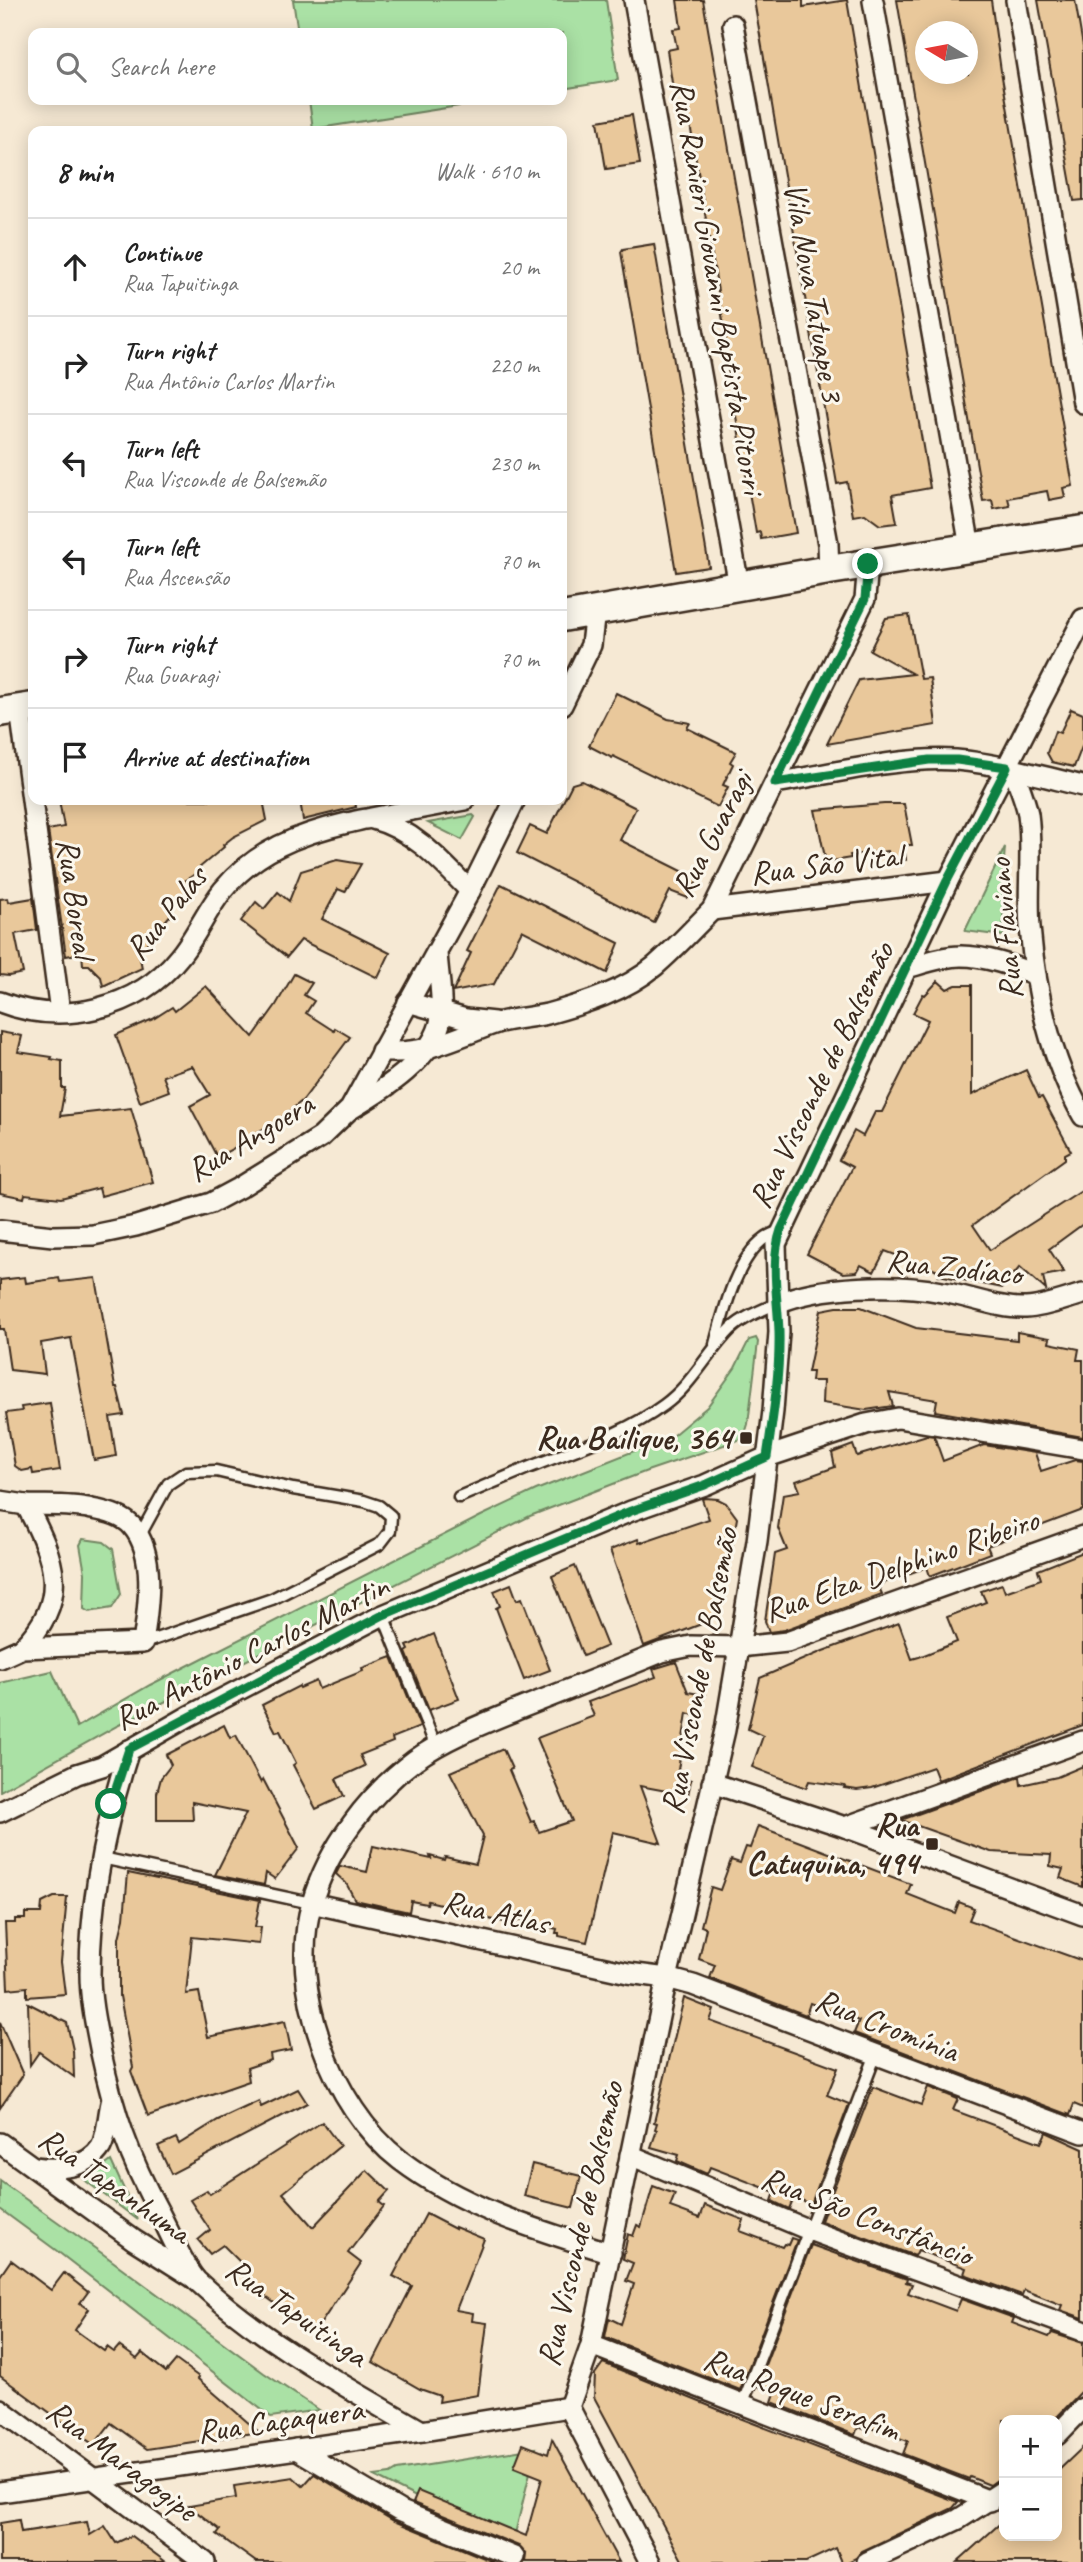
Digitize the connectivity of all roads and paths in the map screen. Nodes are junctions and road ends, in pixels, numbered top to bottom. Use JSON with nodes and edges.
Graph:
{"nodes":[{"id":1,"x":634,"y":0,"type":"edge"},
{"id":2,"x":1016,"y":0,"type":"edge"},
{"id":3,"x":873,"y":1,"type":"edge"},
{"id":4,"x":733,"y":25,"type":"dead end"},
{"id":5,"x":1083,"y":403,"type":"edge"},
{"id":6,"x":1083,"y":530,"type":"edge"},
{"id":7,"x":970,"y":547,"type":"junction"},
{"id":8,"x":868,"y":564,"type":"junction"},
{"id":9,"x":829,"y":570,"type":"junction"},
{"id":10,"x":739,"y":586,"type":"junction"},
{"id":11,"x":595,"y":611,"type":"junction"},
{"id":12,"x":567,"y":616,"type":"edge"},
{"id":13,"x":1083,"y":619,"type":"edge"},
{"id":14,"x":567,"y":695,"type":"edge"},
{"id":15,"x":18,"y":709,"type":"edge"},
{"id":16,"x":1010,"y":768,"type":"junction"},
{"id":17,"x":1055,"y":779,"type":"junction"},
{"id":18,"x":28,"y":781,"type":"edge"},
{"id":19,"x":775,"y":783,"type":"junction"},
{"id":20,"x":1083,"y":786,"type":"edge"},
{"id":21,"x":31,"y":805,"type":"edge"},
{"id":22,"x":440,"y":805,"type":"edge"},
{"id":23,"x":513,"y":805,"type":"edge"},
{"id":24,"x":1028,"y":813,"type":"junction"},
{"id":25,"x":371,"y":818,"type":"junction"},
{"id":26,"x":947,"y":881,"type":"junction"},
{"id":27,"x":470,"y":891,"type":"junction"},
{"id":28,"x":712,"y":910,"type":"junction"},
{"id":29,"x":437,"y":951,"type":"junction"},
{"id":30,"x":907,"y":968,"type":"junction"},
{"id":31,"x":1037,"y":975,"type":"junction"},
{"id":32,"x":0,"y":1002,"type":"edge"},
{"id":33,"x":408,"y":1002,"type":"junction"},
{"id":34,"x":441,"y":1011,"type":"junction"},
{"id":35,"x":60,"y":1012,"type":"junction"},
{"id":36,"x":499,"y":1023,"type":"junction"},
{"id":37,"x":426,"y":1049,"type":"junction"},
{"id":38,"x":381,"y":1051,"type":"junction"},
{"id":39,"x":350,"y":1109,"type":"junction"},
{"id":40,"x":1083,"y":1116,"type":"edge"},
{"id":41,"x":0,"y":1230,"type":"edge"},
{"id":42,"x":781,"y":1230,"type":"junction"},
{"id":43,"x":1083,"y":1294,"type":"edge"},
{"id":44,"x":778,"y":1303,"type":"junction"},
{"id":45,"x":714,"y":1348,"type":"junction"},
{"id":46,"x":1083,"y":1449,"type":"edge"},
{"id":47,"x":767,"y":1457,"type":"junction"},
{"id":48,"x":459,"y":1497,"type":"dead end"},
{"id":49,"x":0,"y":1501,"type":"edge"},
{"id":50,"x":26,"y":1505,"type":"junction"},
{"id":51,"x":1083,"y":1536,"type":"edge"},
{"id":52,"x":139,"y":1538,"type":"junction"},
{"id":53,"x":383,"y":1615,"type":"junction"},
{"id":54,"x":143,"y":1643,"type":"junction"},
{"id":55,"x":739,"y":1647,"type":"junction"},
{"id":56,"x":22,"y":1648,"type":"junction"},
{"id":57,"x":0,"y":1658,"type":"edge"},
{"id":58,"x":1083,"y":1741,"type":"edge"},
{"id":59,"x":436,"y":1747,"type":"junction"},
{"id":60,"x":129,"y":1749,"type":"junction"},
{"id":61,"x":712,"y":1783,"type":"junction"},
{"id":62,"x":0,"y":1812,"type":"edge"},
{"id":63,"x":845,"y":1827,"type":"junction"},
{"id":64,"x":102,"y":1858,"type":"junction"},
{"id":65,"x":312,"y":1903,"type":"junction"},
{"id":66,"x":1083,"y":1915,"type":"edge"},
{"id":67,"x":667,"y":1978,"type":"junction"},
{"id":68,"x":876,"y":2054,"type":"junction"},
{"id":69,"x":111,"y":2103,"type":"junction"},
{"id":70,"x":1083,"y":2133,"type":"edge"},
{"id":71,"x":0,"y":2143,"type":"edge"},
{"id":72,"x":630,"y":2155,"type":"junction"},
{"id":73,"x":33,"y":2166,"type":"junction"},
{"id":74,"x":809,"y":2230,"type":"junction"},
{"id":75,"x":611,"y":2253,"type":"junction"},
{"id":76,"x":195,"y":2279,"type":"junction"},
{"id":77,"x":1083,"y":2331,"type":"edge"},
{"id":78,"x":591,"y":2346,"type":"junction"},
{"id":79,"x":743,"y":2405,"type":"junction"},
{"id":80,"x":569,"y":2407,"type":"junction"},
{"id":81,"x":1083,"y":2408,"type":"edge"},
{"id":82,"x":0,"y":2409,"type":"edge"},
{"id":83,"x":1062,"y":2430,"type":"edge"},
{"id":84,"x":422,"y":2431,"type":"junction"},
{"id":85,"x":296,"y":2449,"type":"junction"},
{"id":86,"x":93,"y":2478,"type":"junction"},
{"id":87,"x":0,"y":2492,"type":"edge"},
{"id":88,"x":997,"y":2495,"type":"edge"},
{"id":89,"x":514,"y":2557,"type":"dead end"},
{"id":90,"x":205,"y":2562,"type":"edge"},
{"id":91,"x":650,"y":2562,"type":"edge"},
{"id":92,"x":867,"y":2562,"type":"edge"}],
"edges":[{"from":1,"to":10,"type":"street","name":"Rua Ranieri Giovanni Baptista Pitorri"},
{"from":2,"to":5,"type":"street"},
{"from":3,"to":7,"type":"street"},
{"from":4,"to":9,"type":"street","name":"Vila Nova Tatuape 3"},
{"from":6,"to":7,"type":"street"},
{"from":7,"to":8,"type":"street"},
{"from":8,"to":9,"type":"street"},
{"from":8,"to":19,"type":"street","name":"Rua Guaragi"},
{"from":9,"to":10,"type":"street"},
{"from":10,"to":11,"type":"street"},
{"from":11,"to":12,"type":"street"},
{"from":11,"to":14,"type":"street"},
{"from":13,"to":16,"type":"street","name":"Rua Visconde de Balsemão"},
{"from":15,"to":18,"type":"street","name":"Rua Boreal"},
{"from":16,"to":17,"type":"street"},
{"from":16,"to":19,"type":"street"},
{"from":16,"to":24,"type":"street","name":"Rua Flaviano"},
{"from":16,"to":26,"type":"street","name":"Rua Visconde de Balsemão"},
{"from":17,"to":20,"type":"street"},
{"from":17,"to":24,"type":"street","name":"Rua Flaviano"},
{"from":19,"to":28,"type":"street","name":"Rua Guaragi"},
{"from":21,"to":35,"type":"street","name":"Rua Boreal"},
{"from":22,"to":25,"type":"street","name":"Rua Palas"},
{"from":23,"to":27,"type":"street","name":"Rua Angoera"},
{"from":24,"to":31,"type":"street","name":"Rua Flaviano"},
{"from":25,"to":27,"type":"street"},
{"from":25,"to":35,"type":"street","name":"Rua Palas"},
{"from":26,"to":28,"type":"street","name":"Rua São Vital"},
{"from":26,"to":30,"type":"street","name":"Rua Visconde de Balsemão"},
{"from":27,"to":29,"type":"street","name":"Rua Angoera"},
{"from":28,"to":36,"type":"street","name":"Rua Guaragi"},
{"from":29,"to":33,"type":"street","name":"Rua Angoera"},
{"from":29,"to":34,"type":"street"},
{"from":30,"to":31,"type":"street"},
{"from":30,"to":42,"type":"street","name":"Rua Visconde de Balsemão"},
{"from":31,"to":40,"type":"street","name":"Rua Flaviano"},
{"from":32,"to":35,"type":"street","name":"Rua Palas"},
{"from":33,"to":34,"type":"street","name":"Rua Guaragi"},
{"from":33,"to":38,"type":"street","name":"Rua Angoera"},
{"from":34,"to":36,"type":"street","name":"Rua Guaragi"},
{"from":34,"to":37,"type":"street"},
{"from":36,"to":37,"type":"street","name":"Rua Guaragi"},
{"from":37,"to":38,"type":"street","name":"Rua Guaragi"},
{"from":37,"to":39,"type":"street"},
{"from":38,"to":39,"type":"street","name":"Rua Angoera"},
{"from":39,"to":41,"type":"street","name":"Rua Angoera"},
{"from":42,"to":44,"type":"street","name":"Rua Visconde de Balsemão"},
{"from":42,"to":45,"type":"lane"},
{"from":43,"to":44,"type":"street","name":"Rua Zodíaco"},
{"from":44,"to":45,"type":"lane","name":"Rua Zodíaco"},
{"from":44,"to":47,"type":"street","name":"Rua Visconde de Balsemão"},
{"from":45,"to":48,"type":"lane","name":"Rua Zodíaco"},
{"from":46,"to":47,"type":"street","name":"Rua Antônio Carlos Martin"},
{"from":47,"to":53,"type":"street","name":"Rua Antônio Carlos Martin"},
{"from":47,"to":55,"type":"street","name":"Rua Visconde de Balsemão"},
{"from":49,"to":50,"type":"street"},
{"from":50,"to":52,"type":"street"},
{"from":50,"to":56,"type":"street"},
{"from":51,"to":55,"type":"street","name":"Rua Elza Delphino Ribeiro"},
{"from":52,"to":54,"type":"street"},
{"from":52,"to":54,"type":"lane"},
{"from":53,"to":59,"type":"lane"},
{"from":53,"to":60,"type":"street","name":"Rua Antônio Carlos Martin"},
{"from":54,"to":56,"type":"street"},
{"from":55,"to":59,"type":"street","name":"Rua Elza Delphino Ribeiro"},
{"from":55,"to":61,"type":"street","name":"Rua Visconde de Balsemão"},
{"from":56,"to":57,"type":"street"},
{"from":58,"to":63,"type":"street"},
{"from":59,"to":65,"type":"street","name":"Rua Elza Delphino Ribeiro"},
{"from":60,"to":62,"type":"street","name":"Rua Antônio Carlos Martin"},
{"from":60,"to":64,"type":"street","name":"Rua Tapuitinga"},
{"from":61,"to":63,"type":"street"},
{"from":61,"to":67,"type":"street","name":"Rua Visconde de Balsemão"},
{"from":63,"to":66,"type":"street"},
{"from":64,"to":65,"type":"lane"},
{"from":64,"to":69,"type":"street","name":"Rua Tapuitinga"},
{"from":65,"to":67,"type":"street","name":"Rua Atlas"},
{"from":65,"to":75,"type":"street","name":"Rua Elza Delphino Ribeiro"},
{"from":67,"to":68,"type":"street","name":"Rua Cromínia"},
{"from":67,"to":72,"type":"street","name":"Rua Visconde de Balsemão"},
{"from":68,"to":70,"type":"street","name":"Rua Cromínia"},
{"from":68,"to":74,"type":"lane"},
{"from":69,"to":73,"type":"street","name":"Rua Tapuitinga"},
{"from":69,"to":76,"type":"street","name":"Rua Tapuitinga"},
{"from":71,"to":73,"type":"street","name":"Rua Tapanhuma"},
{"from":72,"to":74,"type":"street","name":"Rua São Constâncio"},
{"from":72,"to":75,"type":"street","name":"Rua Visconde de Balsemão"},
{"from":73,"to":76,"type":"street","name":"Rua Tapanhuma"},
{"from":74,"to":77,"type":"street","name":"Rua São Constâncio"},
{"from":74,"to":79,"type":"lane"},
{"from":75,"to":78,"type":"street","name":"Rua Visconde de Balsemão"},
{"from":76,"to":84,"type":"street","name":"Rua Tapuitinga"},
{"from":78,"to":79,"type":"street","name":"Rua Roque Serafim"},
{"from":78,"to":80,"type":"street","name":"Rua Visconde de Balsemão"},
{"from":79,"to":88,"type":"street","name":"Rua Roque Serafim"},
{"from":80,"to":84,"type":"street","name":"Rua Caçaquera"},
{"from":80,"to":91,"type":"street","name":"Rua Visconde de Balsemão"},
{"from":81,"to":83,"type":"street"},
{"from":82,"to":86,"type":"street","name":"Rua Maragogipe"},
{"from":84,"to":85,"type":"street","name":"Rua Caçaquera"},
{"from":85,"to":86,"type":"street","name":"Rua Caçaquera"},
{"from":85,"to":89,"type":"street"},
{"from":86,"to":87,"type":"street","name":"Rua Caçaquera"},
{"from":86,"to":90,"type":"street","name":"Rua Maragogipe"},
{"from":88,"to":92,"type":"street"}]}
